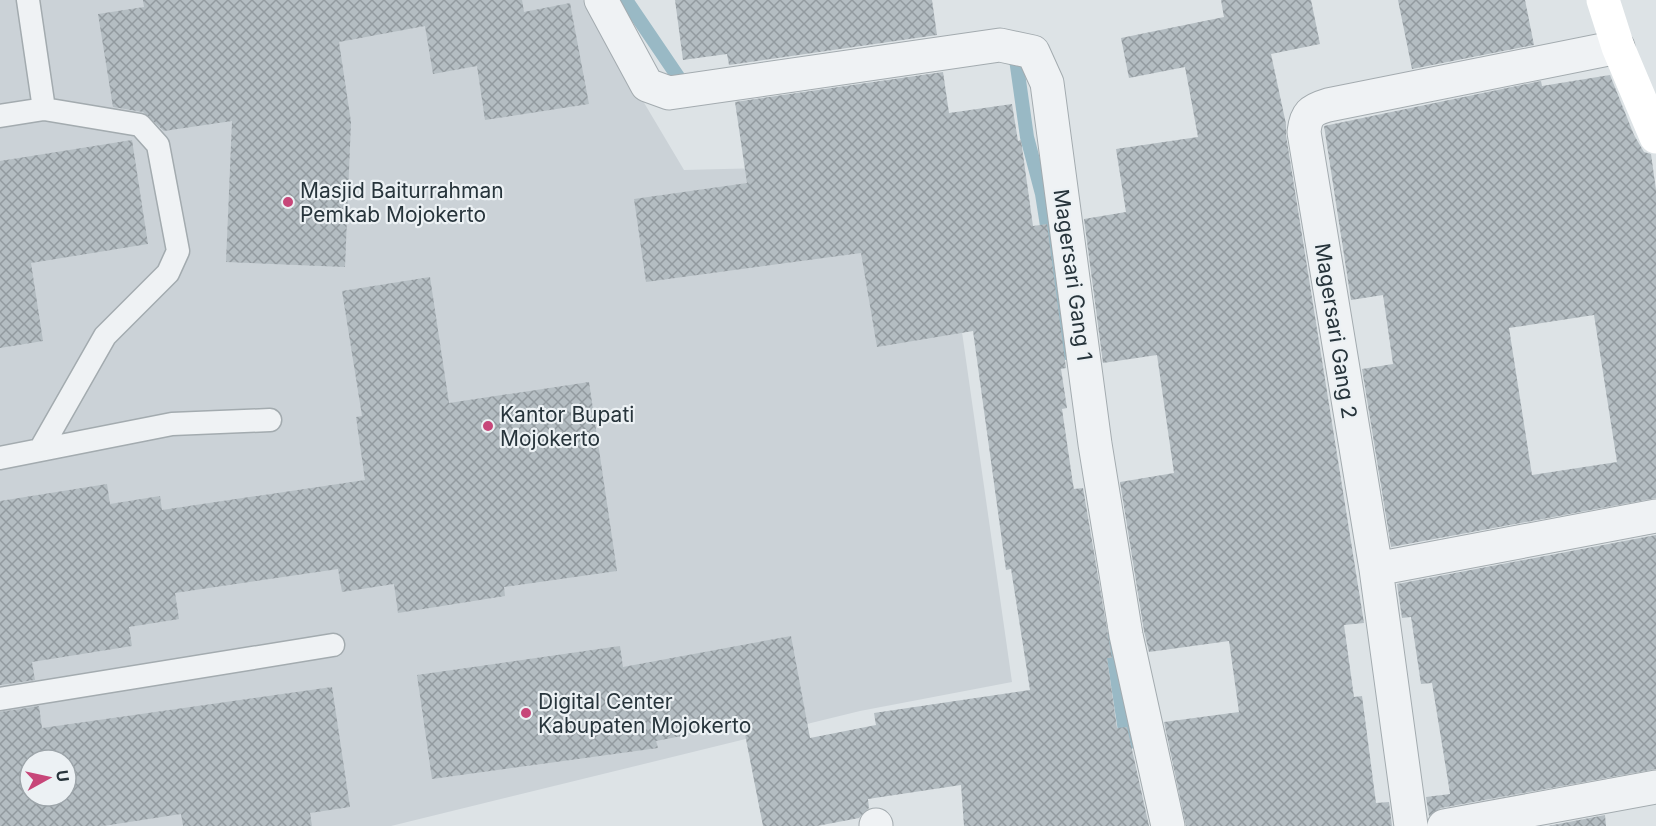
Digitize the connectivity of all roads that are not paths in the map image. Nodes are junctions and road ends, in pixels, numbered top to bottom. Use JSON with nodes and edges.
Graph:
{"nodes":[{"id":1,"x":28,"y":0,"type":"edge"},
{"id":2,"x":601,"y":0,"type":"edge"},
{"id":3,"x":1603,"y":0,"type":"edge"},
{"id":4,"x":1618,"y":47,"type":"junction"},
{"id":5,"x":44,"y":109,"type":"junction"},
{"id":6,"x":0,"y":116,"type":"edge"},
{"id":7,"x":1656,"y":137,"type":"edge"},
{"id":8,"x":270,"y":420,"type":"dead end"},
{"id":9,"x":40,"y":450,"type":"junction"},
{"id":10,"x":0,"y":458,"type":"edge"},
{"id":11,"x":1656,"y":516,"type":"edge"},
{"id":12,"x":1376,"y":569,"type":"junction"},
{"id":13,"x":333,"y":645,"type":"dead end"},
{"id":14,"x":0,"y":699,"type":"edge"},
{"id":15,"x":1656,"y":787,"type":"edge"},
{"id":16,"x":1168,"y":826,"type":"edge"},
{"id":17,"x":1411,"y":826,"type":"edge"},
{"id":18,"x":1444,"y":826,"type":"edge"}],
"edges":[{"from":1,"to":5,"type":"lane"},
{"from":2,"to":16,"type":"street","name":"Magersari Gang 1"},
{"from":3,"to":4,"type":"main road"},
{"from":4,"to":7,"type":"main road"},
{"from":4,"to":12,"type":"street","name":"Magersari Gang 2"},
{"from":5,"to":6,"type":"lane"},
{"from":5,"to":9,"type":"lane"},
{"from":8,"to":9,"type":"lane"},
{"from":9,"to":10,"type":"lane"},
{"from":11,"to":12,"type":"street"},
{"from":12,"to":17,"type":"street","name":"Magersari Gang 2"},
{"from":13,"to":14,"type":"lane"},
{"from":15,"to":18,"type":"street"}]}
